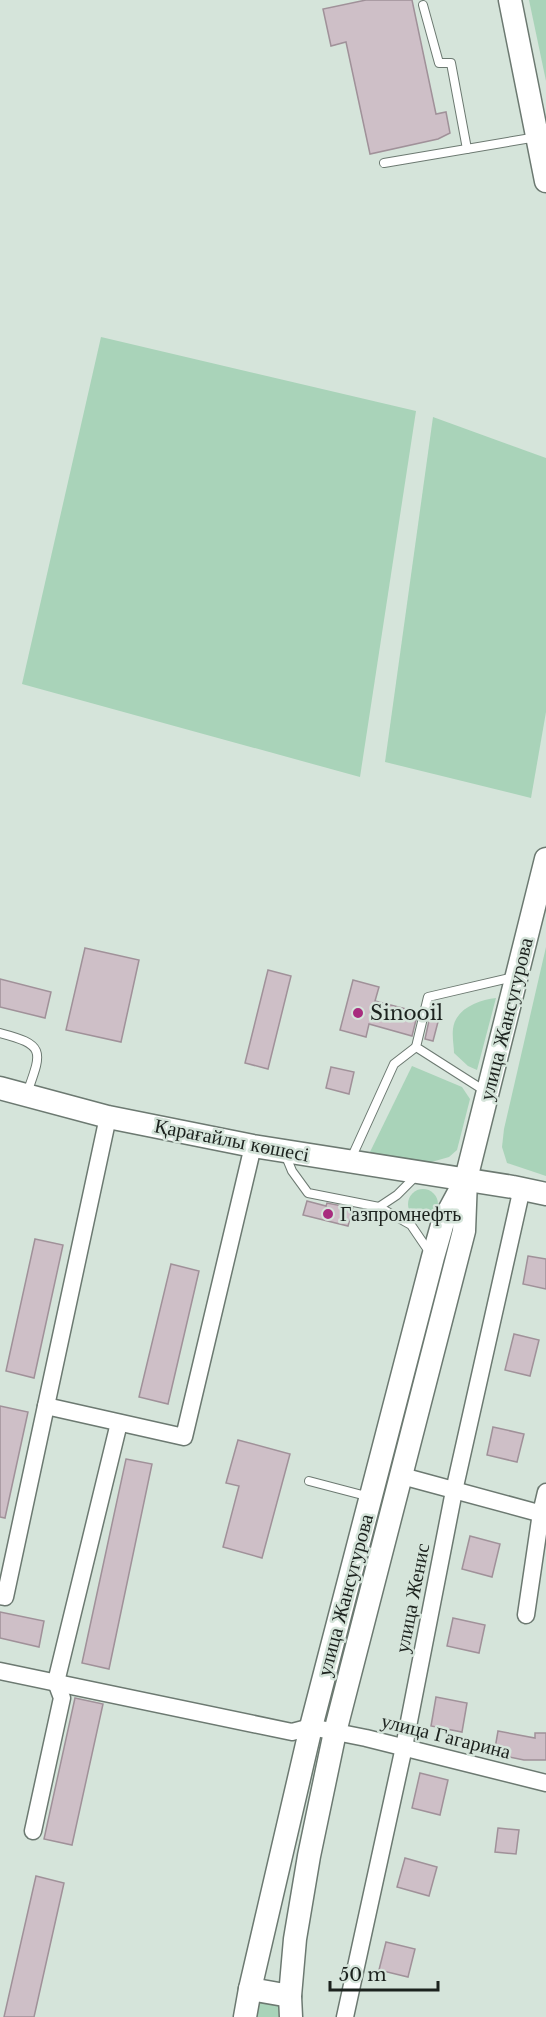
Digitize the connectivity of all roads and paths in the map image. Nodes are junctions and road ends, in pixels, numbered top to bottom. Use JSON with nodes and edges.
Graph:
{"nodes":[{"id":1,"x":510,"y":0,"type":"edge"},
{"id":2,"x":423,"y":5,"type":"dead end"},
{"id":3,"x":537,"y":136,"type":"junction"},
{"id":4,"x":467,"y":149,"type":"junction"},
{"id":5,"x":384,"y":163,"type":"dead end"},
{"id":6,"x":546,"y":181,"type":"edge"},
{"id":7,"x":546,"y":859,"type":"edge"},
{"id":8,"x":517,"y":976,"type":"junction"},
{"id":9,"x":0,"y":1033,"type":"edge"},
{"id":10,"x":416,"y":1047,"type":"junction"},
{"id":11,"x":0,"y":1088,"type":"edge"},
{"id":12,"x":488,"y":1092,"type":"junction"},
{"id":13,"x":26,"y":1095,"type":"junction"},
{"id":14,"x":108,"y":1117,"type":"junction"},
{"id":15,"x":253,"y":1146,"type":"junction"},
{"id":16,"x":284,"y":1151,"type":"junction"},
{"id":17,"x":349,"y":1161,"type":"junction"},
{"id":18,"x":420,"y":1172,"type":"junction"},
{"id":19,"x":466,"y":1179,"type":"junction"},
{"id":20,"x":522,"y":1188,"type":"junction"},
{"id":21,"x":546,"y":1194,"type":"edge"},
{"id":22,"x":379,"y":1207,"type":"junction"},
{"id":23,"x":433,"y":1257,"type":"junction"},
{"id":24,"x":46,"y":1407,"type":"junction"},
{"id":25,"x":119,"y":1423,"type":"junction"},
{"id":26,"x":309,"y":1481,"type":"dead end"},
{"id":27,"x":401,"y":1483,"type":"junction"},
{"id":28,"x":373,"y":1490,"type":"junction"},
{"id":29,"x":454,"y":1491,"type":"junction"},
{"id":30,"x":546,"y":1492,"type":"edge"},
{"id":31,"x":543,"y":1514,"type":"edge"},
{"id":32,"x":0,"y":1596,"type":"edge"},
{"id":33,"x":526,"y":1615,"type":"dead end"},
{"id":34,"x":0,"y":1671,"type":"edge"},
{"id":35,"x":56,"y":1682,"type":"junction"},
{"id":36,"x":311,"y":1726,"type":"junction"},
{"id":37,"x":335,"y":1732,"type":"junction"},
{"id":38,"x":405,"y":1747,"type":"junction"},
{"id":39,"x":546,"y":1782,"type":"edge"},
{"id":40,"x":33,"y":1831,"type":"dead end"},
{"id":41,"x":250,"y":1989,"type":"junction"},
{"id":42,"x":290,"y":2006,"type":"edge"},
{"id":43,"x":245,"y":2017,"type":"edge"},
{"id":44,"x":345,"y":2017,"type":"edge"}],
"edges":[{"from":1,"to":3,"type":"main road"},
{"from":2,"to":4,"type":"lane"},
{"from":3,"to":4,"type":"lane"},
{"from":3,"to":6,"type":"main road"},
{"from":4,"to":5,"type":"lane"},
{"from":7,"to":8,"type":"main road","name":"улица Жансугурова"},
{"from":8,"to":10,"type":"lane"},
{"from":8,"to":12,"type":"main road","name":"улица Жансугурова"},
{"from":9,"to":13,"type":"lane"},
{"from":10,"to":12,"type":"lane"},
{"from":10,"to":17,"type":"lane"},
{"from":11,"to":13,"type":"main road","name":"Қарағайлы көшесі"},
{"from":12,"to":19,"type":"main road","name":"улица Жансугурова"},
{"from":13,"to":14,"type":"main road","name":"Қарағайлы көшесі"},
{"from":14,"to":15,"type":"main road","name":"Қарағайлы көшесі"},
{"from":14,"to":24,"type":"street"},
{"from":15,"to":16,"type":"main road","name":"Қарағайлы көшесі"},
{"from":15,"to":25,"type":"street"},
{"from":16,"to":17,"type":"main road","name":"Қарағайлы көшесі"},
{"from":16,"to":22,"type":"lane"},
{"from":17,"to":18,"type":"main road","name":"Қарағайлы көшесі"},
{"from":18,"to":19,"type":"main road","name":"Қарағайлы көшесі"},
{"from":18,"to":22,"type":"lane"},
{"from":19,"to":20,"type":"main road","name":"Қарағайлы көшесі"},
{"from":19,"to":23,"type":"main road","name":"улица Жансугурова"},
{"from":19,"to":27,"type":"main road","name":"улица Жансугурова"},
{"from":20,"to":21,"type":"main road","name":"Қарағайлы көшесі"},
{"from":20,"to":29,"type":"street","name":"улица Женис"},
{"from":22,"to":23,"type":"lane"},
{"from":23,"to":28,"type":"main road","name":"улица Жансугурова"},
{"from":24,"to":25,"type":"street"},
{"from":24,"to":32,"type":"street"},
{"from":25,"to":35,"type":"street"},
{"from":26,"to":28,"type":"lane"},
{"from":27,"to":28,"type":"main road"},
{"from":27,"to":29,"type":"street"},
{"from":27,"to":37,"type":"main road","name":"улица Жансугурова"},
{"from":28,"to":36,"type":"main road","name":"улица Жансугурова"},
{"from":29,"to":31,"type":"street"},
{"from":29,"to":38,"type":"street","name":"улица Женис"},
{"from":30,"to":31,"type":"street"},
{"from":31,"to":33,"type":"street"},
{"from":34,"to":35,"type":"street"},
{"from":35,"to":36,"type":"street"},
{"from":35,"to":40,"type":"street"},
{"from":36,"to":37,"type":"street","name":"улица Гагарина"},
{"from":36,"to":41,"type":"main road","name":"улица Жансугурова"},
{"from":37,"to":38,"type":"street","name":"улица Гагарина"},
{"from":37,"to":42,"type":"main road","name":"улица Жансугурова"},
{"from":38,"to":39,"type":"street","name":"улица Гагарина"},
{"from":38,"to":44,"type":"street","name":"улица Женис"},
{"from":41,"to":42,"type":"main road"},
{"from":41,"to":43,"type":"main road","name":"улица Жансугурова"}]}
